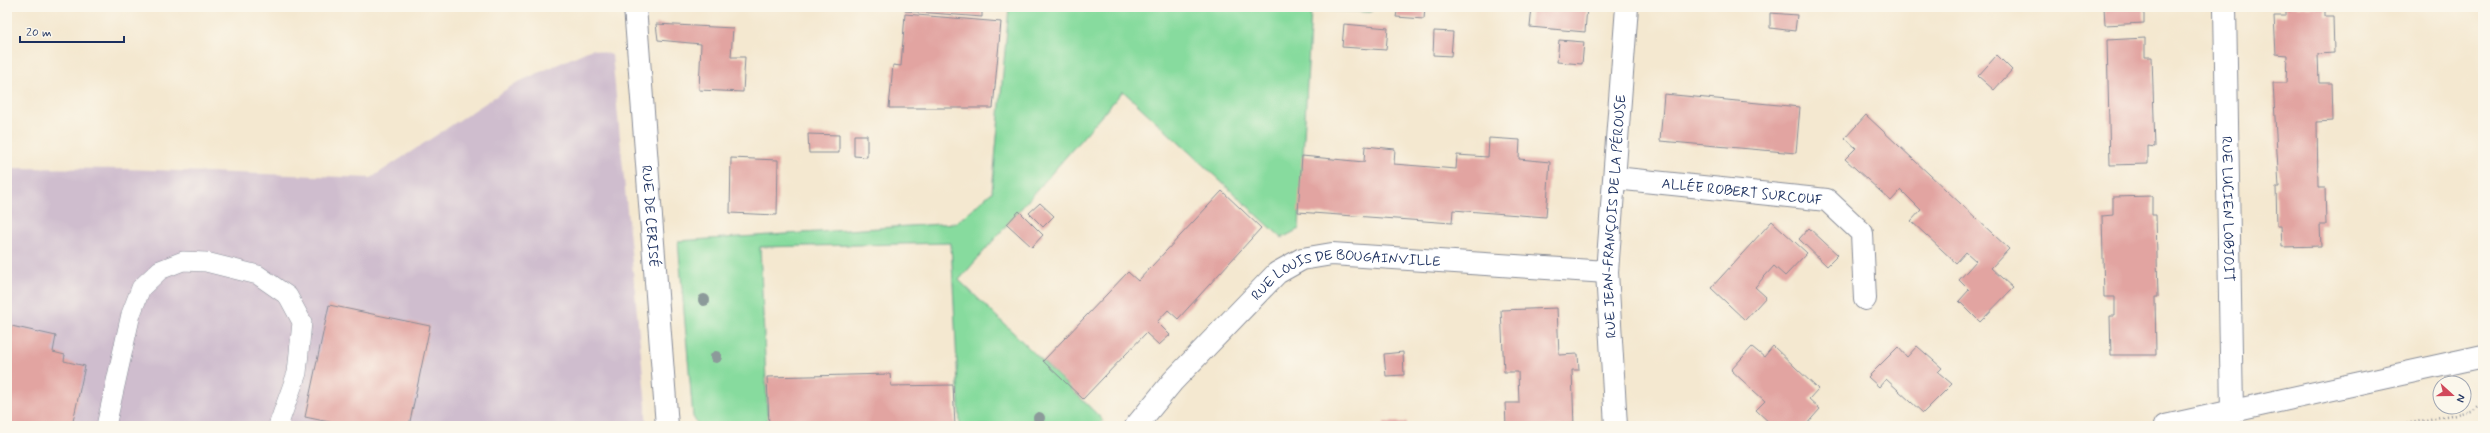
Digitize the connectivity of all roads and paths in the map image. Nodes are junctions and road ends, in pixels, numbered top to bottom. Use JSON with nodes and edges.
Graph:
{"nodes":[{"id":1,"x":634,"y":7,"type":"edge"},
{"id":2,"x":1627,"y":7,"type":"edge"},
{"id":3,"x":2225,"y":7,"type":"edge"},
{"id":4,"x":1615,"y":178,"type":"junction"},
{"id":5,"x":1607,"y":272,"type":"junction"},
{"id":6,"x":1865,"y":299,"type":"dead end"},
{"id":7,"x":2483,"y":356,"type":"edge"},
{"id":8,"x":2483,"y":402,"type":"edge"},
{"id":9,"x":2232,"y":412,"type":"junction"},
{"id":10,"x":1139,"y":425,"type":"edge"},
{"id":11,"x":106,"y":426,"type":"edge"},
{"id":12,"x":278,"y":426,"type":"edge"},
{"id":13,"x":667,"y":426,"type":"edge"},
{"id":14,"x":1616,"y":426,"type":"edge"},
{"id":15,"x":2165,"y":426,"type":"edge"},
{"id":16,"x":2395,"y":426,"type":"edge"}],
"edges":[{"from":1,"to":13,"type":"street","name":"RUE DE CERISÉ"},
{"from":2,"to":4,"type":"street","name":"RUE JEAN-FRANÇOIS DE LA PÉROUSE"},
{"from":3,"to":9,"type":"street","name":"RUE LUCIEN LOBJOIT"},
{"from":4,"to":5,"type":"street","name":"RUE JEAN-FRANÇOIS DE LA PÉROUSE"},
{"from":4,"to":6,"type":"street","name":"ALLÉE ROBERT SURCOUF"},
{"from":5,"to":10,"type":"street","name":"RUE LOUIS DE BOUGAINVILLE"},
{"from":5,"to":14,"type":"street","name":"RUE JEAN-FRANÇOIS DE LA PÉROUSE"},
{"from":7,"to":9,"type":"street"},
{"from":8,"to":16,"type":"path"},
{"from":9,"to":15,"type":"street"},
{"from":11,"to":12,"type":"lane"}]}
